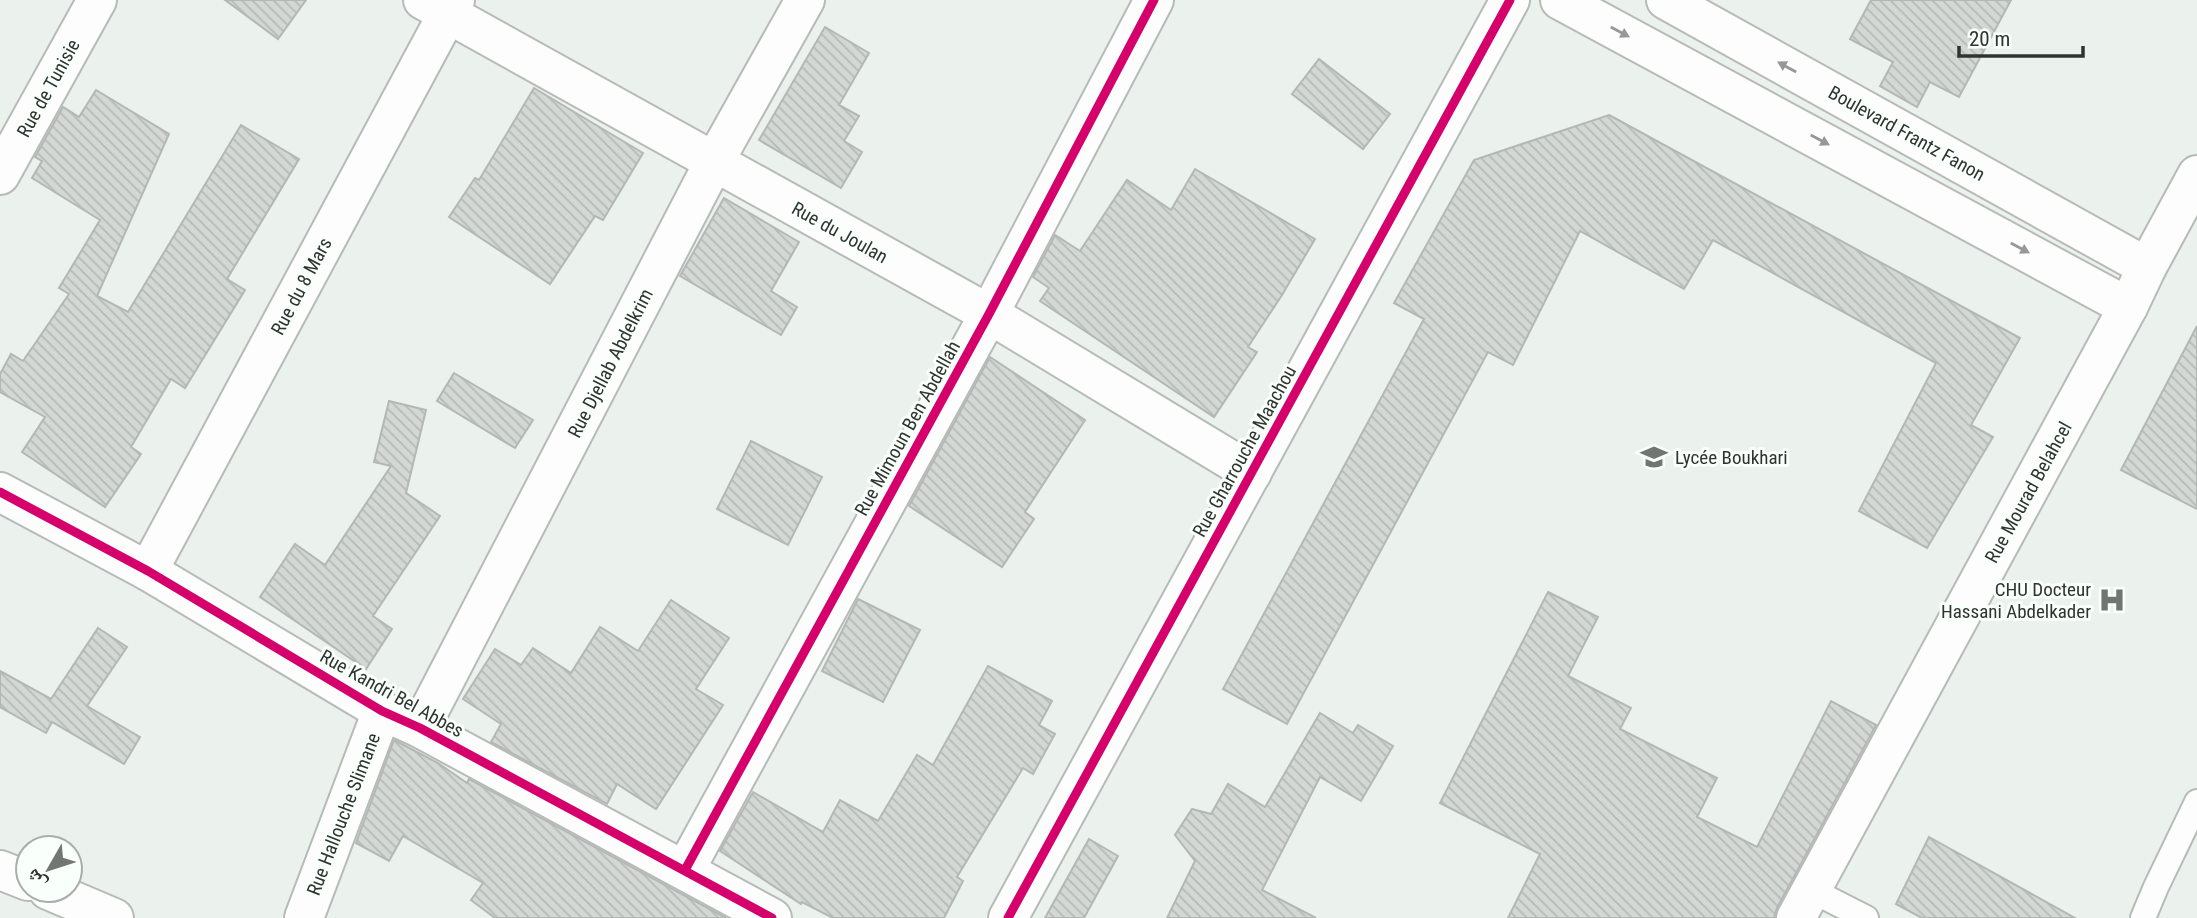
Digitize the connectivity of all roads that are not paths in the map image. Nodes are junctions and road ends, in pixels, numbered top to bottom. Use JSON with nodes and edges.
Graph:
{"nodes":[{"id":1,"x":97,"y":0,"type":"edge"},
{"id":2,"x":805,"y":0,"type":"edge"},
{"id":3,"x":1154,"y":0,"type":"edge"},
{"id":4,"x":1510,"y":0,"type":"edge"},
{"id":5,"x":1560,"y":0,"type":"edge"},
{"id":6,"x":1666,"y":0,"type":"edge"},
{"id":7,"x":442,"y":4,"type":"edge"},
{"id":8,"x":714,"y":162,"type":"junction"},
{"id":9,"x":0,"y":175,"type":"edge"},
{"id":10,"x":2197,"y":175,"type":"edge"},
{"id":11,"x":2147,"y":267,"type":"junction"},
{"id":12,"x":2128,"y":307,"type":"junction"},
{"id":13,"x":989,"y":314,"type":"junction"},
{"id":14,"x":1252,"y":473,"type":"junction"},
{"id":15,"x":0,"y":492,"type":"edge"},
{"id":16,"x":148,"y":571,"type":"junction"},
{"id":17,"x":382,"y":711,"type":"junction"},
{"id":18,"x":420,"y":728,"type":"junction"},
{"id":19,"x":2197,"y":802,"type":"edge"},
{"id":20,"x":685,"y":870,"type":"junction"},
{"id":21,"x":81,"y":904,"type":"edge"},
{"id":22,"x":1804,"y":904,"type":"edge"},
{"id":23,"x":114,"y":918,"type":"edge"},
{"id":24,"x":304,"y":918,"type":"edge"},
{"id":25,"x":772,"y":918,"type":"edge"},
{"id":26,"x":1008,"y":918,"type":"edge"},
{"id":27,"x":1866,"y":918,"type":"edge"},
{"id":28,"x":2143,"y":918,"type":"edge"}],
"edges":[{"from":1,"to":9,"type":"street","name":"Rue de Tunisie"},
{"from":2,"to":8,"type":"street","name":"Rue Djellab Abdelkrim"},
{"from":3,"to":13,"type":"street","name":"Rue Mimoun Ben Abdellah"},
{"from":4,"to":14,"type":"street","name":"Rue Gharrouche Maachou"},
{"from":5,"to":12,"type":"street","one_way":true},
{"from":11,"to":6,"type":"street","name":"Boulevard Frantz Fanon","one_way":true},
{"from":7,"to":8,"type":"street","name":"Rue du Joulan"},
{"from":7,"to":16,"type":"street","name":"Rue du 8 Mars"},
{"from":8,"to":13,"type":"street","name":"Rue du Joulan"},
{"from":8,"to":18,"type":"street","name":"Rue Djellab Abdelkrim"},
{"from":10,"to":11,"type":"street","name":"Rue Mourad Belahcel"},
{"from":11,"to":12,"type":"street","name":"Rue Mourad Belahcel"},
{"from":12,"to":22,"type":"street","name":"Rue Mourad Belahcel"},
{"from":13,"to":14,"type":"street","name":"Rue du Joulan"},
{"from":13,"to":20,"type":"street","name":"Rue Mimoun Ben Abdellah"},
{"from":14,"to":26,"type":"street","name":"Rue Gharrouche Maachou"},
{"from":15,"to":16,"type":"street","name":"Rue Kandri Bel Abbes"},
{"from":16,"to":17,"type":"street","name":"Rue Kandri Bel Abbes"},
{"from":17,"to":18,"type":"street","name":"Rue Kandri Bel Abbes"},
{"from":17,"to":24,"type":"street","name":"Rue Hallouche Slimane"},
{"from":18,"to":20,"type":"street","name":"Rue Kandri Bel Abbes"},
{"from":19,"to":28,"type":"lane"},
{"from":20,"to":25,"type":"street","name":"Rue Kandri Bel Abbes"},
{"from":21,"to":23,"type":"street"},
{"from":22,"to":27,"type":"lane"}]}
